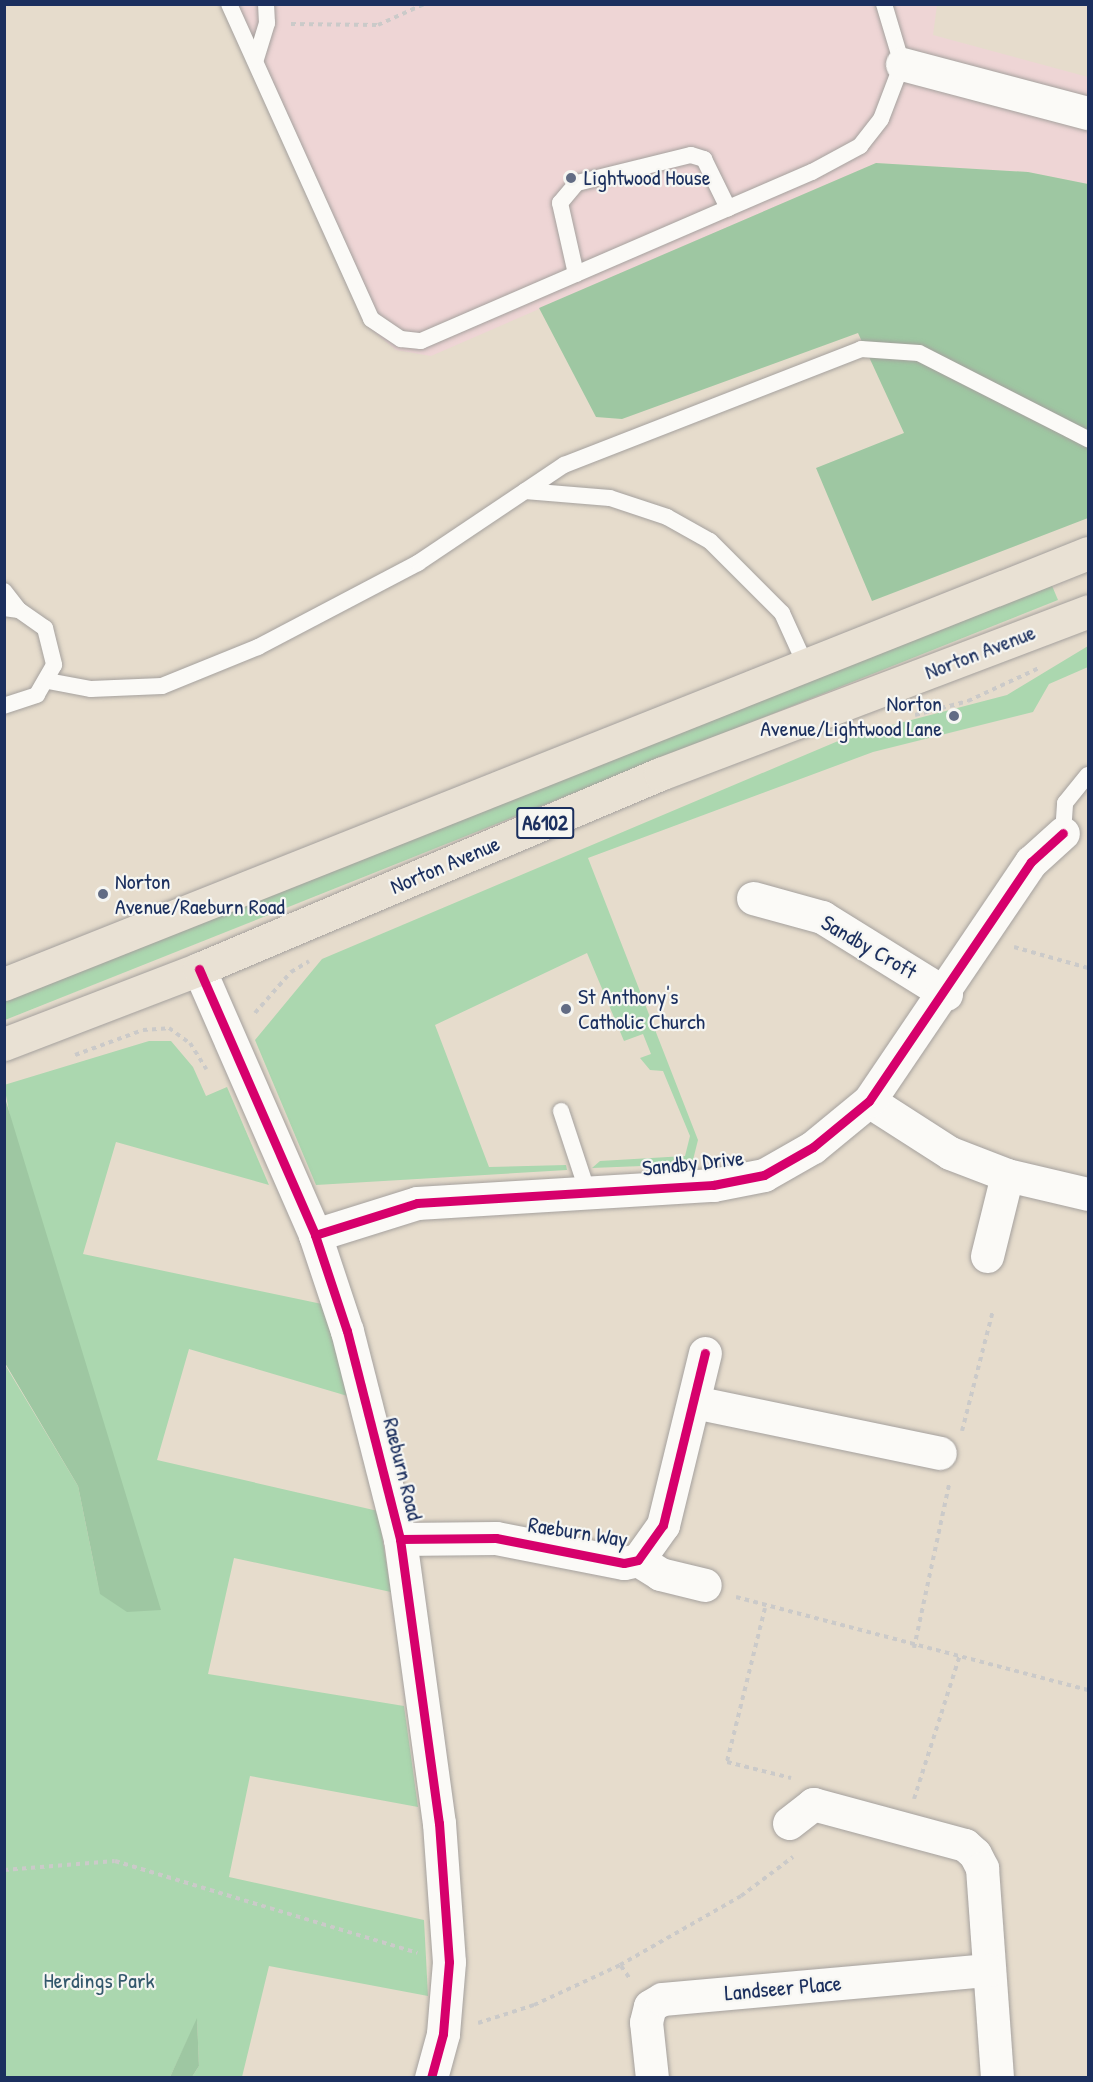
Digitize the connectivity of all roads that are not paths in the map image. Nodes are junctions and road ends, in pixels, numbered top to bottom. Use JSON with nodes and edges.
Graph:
{"nodes":[{"id":1,"x":229,"y":4,"type":"edge"},
{"id":2,"x":267,"y":4,"type":"edge"},
{"id":3,"x":884,"y":4,"type":"edge"},
{"id":4,"x":256,"y":59,"type":"junction"},
{"id":5,"x":902,"y":64,"type":"junction"},
{"id":6,"x":1089,"y":112,"type":"edge"},
{"id":7,"x":728,"y":208,"type":"junction"},
{"id":8,"x":576,"y":274,"type":"junction"},
{"id":9,"x":1089,"y":439,"type":"edge"},
{"id":10,"x":525,"y":491,"type":"junction"},
{"id":11,"x":1089,"y":553,"type":"edge"},
{"id":12,"x":4,"y":591,"type":"edge"},
{"id":13,"x":12,"y":609,"type":"edge"},
{"id":14,"x":1089,"y":611,"type":"edge"},
{"id":15,"x":807,"y":668,"type":"junction"},
{"id":16,"x":48,"y":681,"type":"junction"},
{"id":17,"x":4,"y":706,"type":"edge"},
{"id":18,"x":1089,"y":775,"type":"edge"},
{"id":19,"x":1063,"y":833,"type":"joint"},
{"id":20,"x":753,"y":898,"type":"dead end"},
{"id":21,"x":199,"y":969,"type":"junction"},
{"id":22,"x":4,"y":984,"type":"edge"},
{"id":23,"x":946,"y":994,"type":"junction"},
{"id":24,"x":4,"y":1044,"type":"edge"},
{"id":25,"x":869,"y":1101,"type":"junction"},
{"id":26,"x":561,"y":1111,"type":"dead end"},
{"id":27,"x":1007,"y":1175,"type":"junction"},
{"id":28,"x":587,"y":1190,"type":"junction"},
{"id":29,"x":1089,"y":1194,"type":"edge"},
{"id":30,"x":315,"y":1235,"type":"junction"},
{"id":31,"x":987,"y":1256,"type":"dead end"},
{"id":32,"x":705,"y":1353,"type":"dead end"},
{"id":33,"x":694,"y":1402,"type":"junction"},
{"id":34,"x":940,"y":1453,"type":"dead end"},
{"id":35,"x":400,"y":1539,"type":"junction"},
{"id":36,"x":638,"y":1560,"type":"junction"},
{"id":37,"x":705,"y":1585,"type":"road end"},
{"id":38,"x":801,"y":1813,"type":"road end"},
{"id":39,"x":989,"y":1970,"type":"junction"},
{"id":40,"x":431,"y":2078,"type":"edge"},
{"id":41,"x":652,"y":2078,"type":"edge"},
{"id":42,"x":996,"y":2078,"type":"edge"}],
"edges":[{"from":1,"to":4,"type":"lane"},
{"from":2,"to":4,"type":"lane"},
{"from":3,"to":5,"type":"lane"},
{"from":4,"to":8,"type":"lane"},
{"from":5,"to":6,"type":"street"},
{"from":5,"to":7,"type":"lane"},
{"from":7,"to":8,"type":"lane"},
{"from":7,"to":8,"type":"lane"},
{"from":9,"to":10,"type":"lane"},
{"from":10,"to":15,"type":"lane"},
{"from":10,"to":16,"type":"lane"},
{"from":11,"to":15,"type":"highway","number":"A6102"},
{"from":12,"to":13,"type":"lane"},
{"from":13,"to":16,"type":"lane"},
{"from":14,"to":21,"type":"highway","name":"Norton Avenue","number":"A6102"},
{"from":15,"to":22,"type":"highway","number":"A6102"},
{"from":16,"to":17,"type":"lane"},
{"from":18,"to":19,"type":"lane"},
{"from":19,"to":23,"type":"street","name":"Sandby Drive"},
{"from":20,"to":23,"type":"street","name":"Sandby Croft"},
{"from":21,"to":24,"type":"highway","name":"Norton Avenue","number":"A6102"},
{"from":21,"to":30,"type":"street","name":"Raeburn Road"},
{"from":23,"to":25,"type":"street","name":"Sandby Drive"},
{"from":25,"to":27,"type":"street"},
{"from":25,"to":28,"type":"street","name":"Sandby Drive"},
{"from":26,"to":28,"type":"lane"},
{"from":27,"to":29,"type":"street"},
{"from":27,"to":31,"type":"street"},
{"from":28,"to":30,"type":"street","name":"Sandby Drive"},
{"from":30,"to":35,"type":"street","name":"Raeburn Road"},
{"from":32,"to":33,"type":"street","name":"Raeburn Way"},
{"from":33,"to":34,"type":"street"},
{"from":33,"to":36,"type":"street","name":"Raeburn Way"},
{"from":35,"to":36,"type":"street","name":"Raeburn Way"},
{"from":35,"to":40,"type":"street","name":"Raeburn Road"},
{"from":36,"to":37,"type":"street","name":"Raeburn Way"},
{"from":38,"to":39,"type":"street"},
{"from":39,"to":41,"type":"street","name":"Landseer Place"},
{"from":39,"to":42,"type":"street"}]}
